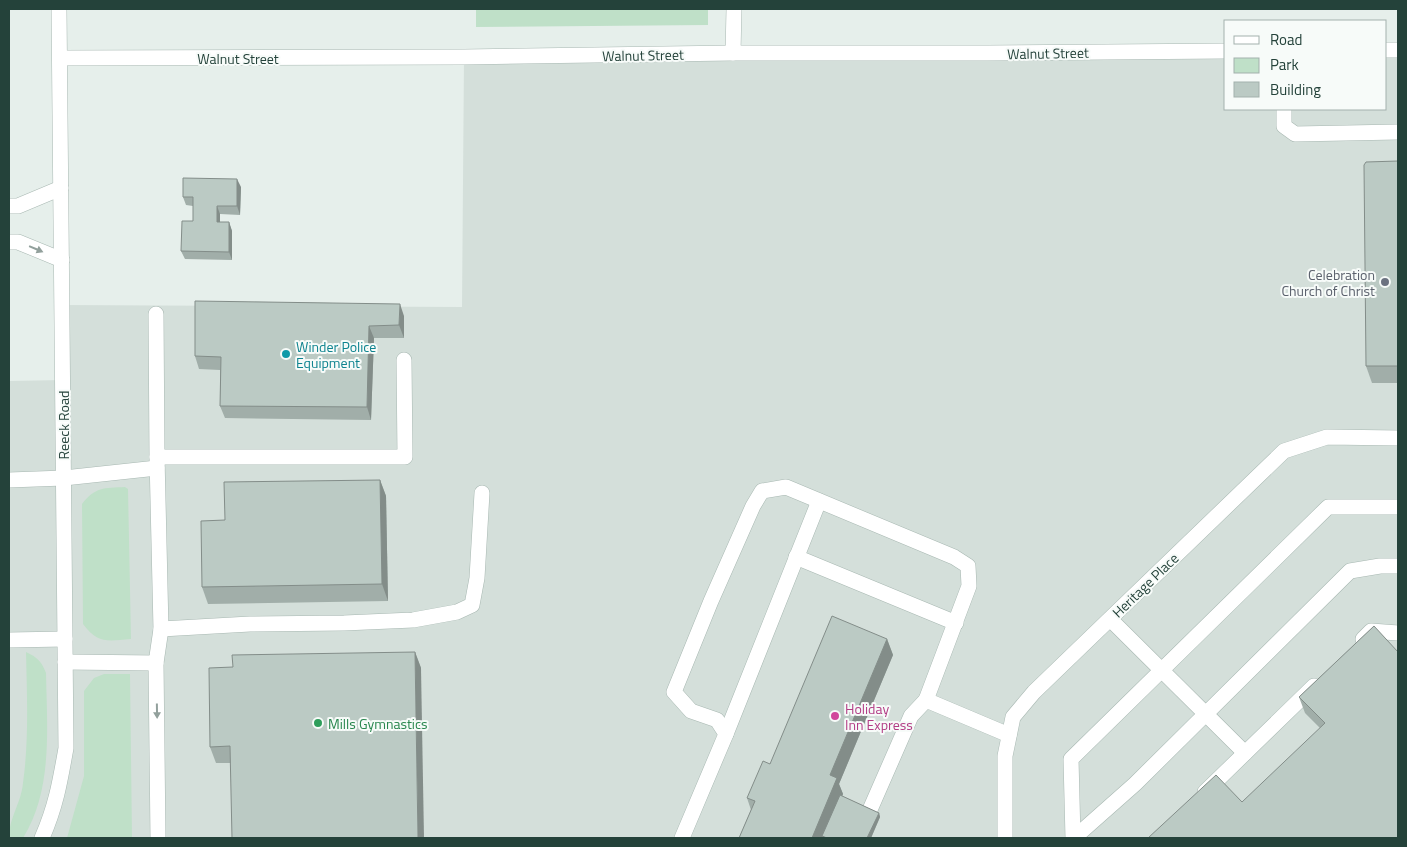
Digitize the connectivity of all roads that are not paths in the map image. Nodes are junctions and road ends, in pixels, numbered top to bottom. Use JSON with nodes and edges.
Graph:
{"nodes":[{"id":1,"x":59,"y":9,"type":"edge"},
{"id":2,"x":734,"y":9,"type":"edge"},
{"id":3,"x":1224,"y":51,"type":"edge"},
{"id":4,"x":734,"y":53,"type":"junction"},
{"id":5,"x":60,"y":58,"type":"junction"},
{"id":6,"x":1284,"y":110,"type":"edge"},
{"id":7,"x":1398,"y":132,"type":"edge"},
{"id":8,"x":61,"y":188,"type":"junction"},
{"id":9,"x":9,"y":206,"type":"edge"},
{"id":10,"x":9,"y":242,"type":"edge"},
{"id":11,"x":62,"y":260,"type":"junction"},
{"id":12,"x":156,"y":314,"type":"dead end"},
{"id":13,"x":404,"y":360,"type":"dead end"},
{"id":14,"x":1398,"y":438,"type":"edge"},
{"id":15,"x":157,"y":463,"type":"junction"},
{"id":16,"x":64,"y":478,"type":"junction"},
{"id":17,"x":9,"y":480,"type":"edge"},
{"id":18,"x":482,"y":493,"type":"dead end"},
{"id":19,"x":819,"y":501,"type":"junction"},
{"id":20,"x":1398,"y":507,"type":"edge"},
{"id":21,"x":796,"y":557,"type":"junction"},
{"id":22,"x":1398,"y":566,"type":"edge"},
{"id":23,"x":1110,"y":618,"type":"junction"},
{"id":24,"x":956,"y":623,"type":"junction"},
{"id":25,"x":161,"y":629,"type":"junction"},
{"id":26,"x":1398,"y":633,"type":"edge"},
{"id":27,"x":65,"y":639,"type":"junction"},
{"id":28,"x":9,"y":640,"type":"edge"},
{"id":29,"x":1350,"y":651,"type":"edge"},
{"id":30,"x":65,"y":662,"type":"junction"},
{"id":31,"x":156,"y":662,"type":"junction"},
{"id":32,"x":1162,"y":670,"type":"junction"},
{"id":33,"x":1322,"y":678,"type":"edge"},
{"id":34,"x":926,"y":700,"type":"junction"},
{"id":35,"x":1206,"y":714,"type":"junction"},
{"id":36,"x":726,"y":734,"type":"junction"},
{"id":37,"x":1009,"y":735,"type":"junction"},
{"id":38,"x":1245,"y":753,"type":"junction"},
{"id":39,"x":1198,"y":799,"type":"edge"},
{"id":40,"x":869,"y":812,"type":"edge"},
{"id":41,"x":42,"y":838,"type":"edge"},
{"id":42,"x":158,"y":838,"type":"edge"},
{"id":43,"x":682,"y":838,"type":"edge"},
{"id":44,"x":1005,"y":838,"type":"edge"},
{"id":45,"x":1074,"y":838,"type":"edge"}],
"edges":[{"from":1,"to":5,"type":"street","name":"Reeck Road"},
{"from":2,"to":4,"type":"street"},
{"from":3,"to":4,"type":"street","name":"Walnut Street"},
{"from":4,"to":5,"type":"street","name":"Walnut Street"},
{"from":5,"to":8,"type":"street","name":"Reeck Road"},
{"from":6,"to":7,"type":"street"},
{"from":8,"to":9,"type":"street"},
{"from":8,"to":11,"type":"street","name":"Reeck Road"},
{"from":10,"to":11,"type":"street","one_way":true},
{"from":11,"to":16,"type":"street","name":"Reeck Road"},
{"from":12,"to":15,"type":"street"},
{"from":13,"to":15,"type":"street"},
{"from":14,"to":23,"type":"street","name":"Heritage Place"},
{"from":15,"to":16,"type":"street"},
{"from":15,"to":25,"type":"street"},
{"from":16,"to":17,"type":"street"},
{"from":16,"to":27,"type":"street","name":"Reeck Road"},
{"from":18,"to":25,"type":"street"},
{"from":19,"to":21,"type":"street"},
{"from":19,"to":24,"type":"street"},
{"from":19,"to":36,"type":"street"},
{"from":20,"to":32,"type":"street"},
{"from":21,"to":24,"type":"street"},
{"from":21,"to":36,"type":"street"},
{"from":22,"to":35,"type":"street"},
{"from":23,"to":32,"type":"street"},
{"from":23,"to":37,"type":"street","name":"Heritage Place"},
{"from":24,"to":34,"type":"street"},
{"from":25,"to":31,"type":"street"},
{"from":26,"to":29,"type":"street"},
{"from":27,"to":28,"type":"street"},
{"from":27,"to":30,"type":"street","name":"Reeck Road"},
{"from":30,"to":31,"type":"street"},
{"from":30,"to":41,"type":"street","name":"Reeck Road"},
{"from":31,"to":42,"type":"street","one_way":true},
{"from":32,"to":35,"type":"street"},
{"from":32,"to":45,"type":"street"},
{"from":33,"to":38,"type":"street"},
{"from":34,"to":37,"type":"street"},
{"from":34,"to":40,"type":"street"},
{"from":35,"to":38,"type":"street"},
{"from":35,"to":45,"type":"street"},
{"from":36,"to":43,"type":"street"},
{"from":37,"to":44,"type":"street","name":"Heritage Place"},
{"from":38,"to":39,"type":"street"}]}
